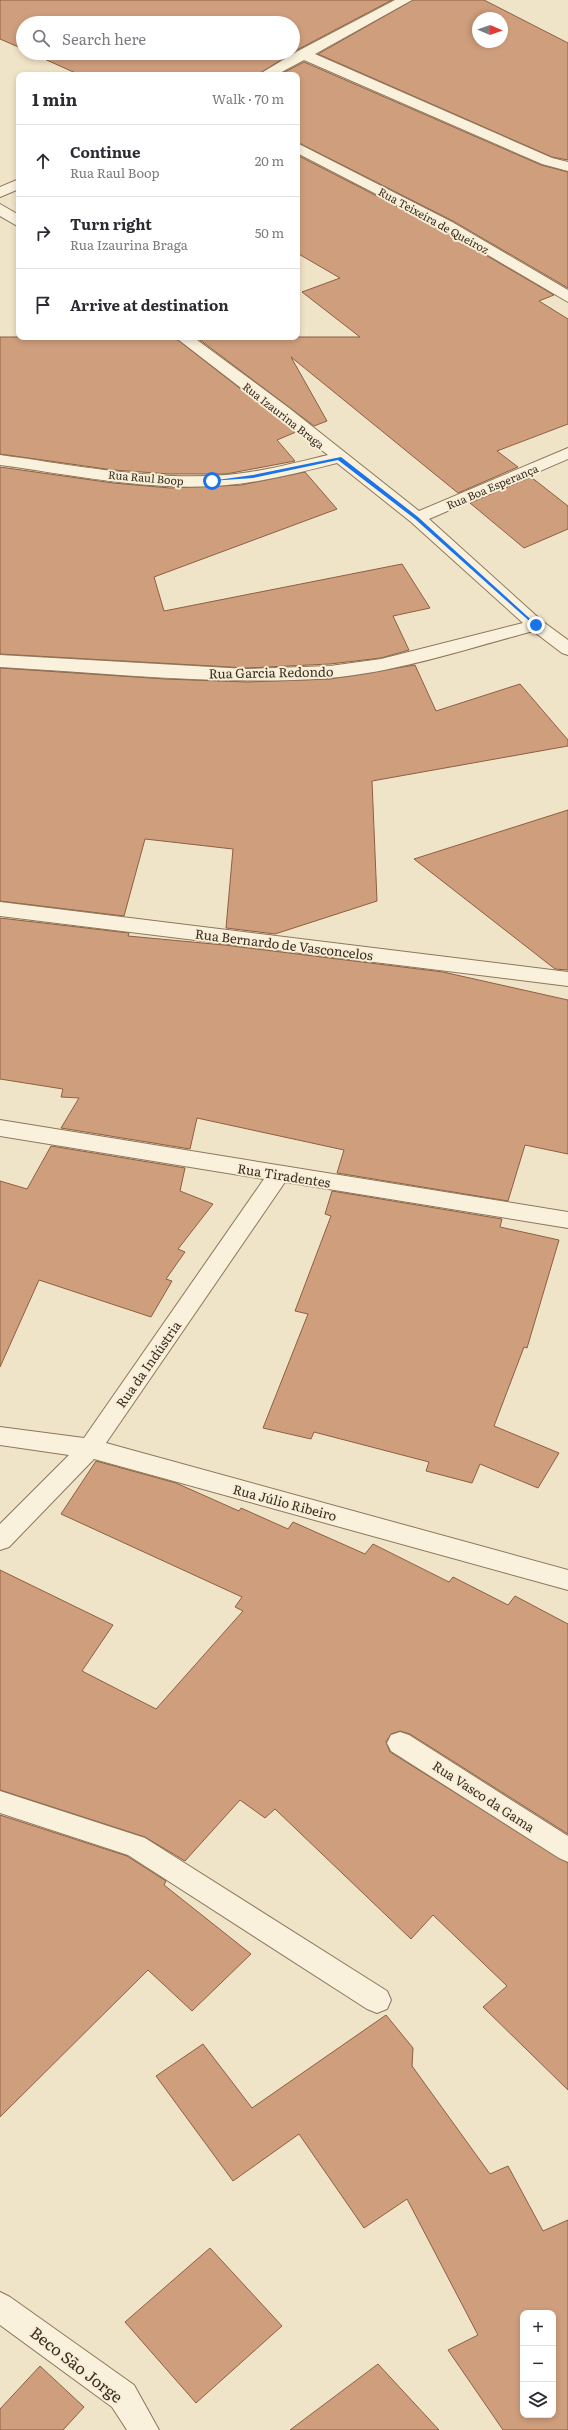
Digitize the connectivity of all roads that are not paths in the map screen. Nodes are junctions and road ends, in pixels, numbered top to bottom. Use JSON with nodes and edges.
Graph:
{"nodes":[{"id":1,"x":405,"y":0,"type":"edge"},
{"id":2,"x":303,"y":54,"type":"junction"},
{"id":3,"x":300,"y":56,"type":"edge"},
{"id":4,"x":292,"y":60,"type":"edge"},
{"id":5,"x":270,"y":72,"type":"edge"},
{"id":6,"x":300,"y":149,"type":"edge"},
{"id":7,"x":568,"y":167,"type":"edge"},
{"id":8,"x":16,"y":185,"type":"edge"},
{"id":9,"x":0,"y":192,"type":"edge"},
{"id":10,"x":0,"y":209,"type":"edge"},
{"id":11,"x":16,"y":220,"type":"edge"},
{"id":12,"x":568,"y":298,"type":"edge"},
{"id":13,"x":187,"y":340,"type":"edge"},
{"id":14,"x":568,"y":453,"type":"edge"},
{"id":15,"x":339,"y":458,"type":"junction"},
{"id":16,"x":0,"y":460,"type":"edge"},
{"id":17,"x":417,"y":518,"type":"junction"},
{"id":18,"x":536,"y":625,"type":"junction"},
{"id":19,"x":568,"y":649,"type":"edge"},
{"id":20,"x":0,"y":662,"type":"edge"},
{"id":21,"x":0,"y":909,"type":"edge"},
{"id":22,"x":568,"y":979,"type":"edge"},
{"id":23,"x":0,"y":1128,"type":"edge"},
{"id":24,"x":279,"y":1174,"type":"junction"},
{"id":25,"x":568,"y":1220,"type":"edge"},
{"id":26,"x":0,"y":1436,"type":"edge"},
{"id":27,"x":90,"y":1448,"type":"junction"},
{"id":28,"x":0,"y":1540,"type":"edge"},
{"id":29,"x":568,"y":1580,"type":"edge"},
{"id":30,"x":400,"y":1743,"type":"dead end"},
{"id":31,"x":0,"y":1802,"type":"edge"},
{"id":32,"x":568,"y":1850,"type":"edge"},
{"id":33,"x":377,"y":2000,"type":"dead end"},
{"id":34,"x":0,"y":2307,"type":"edge"},
{"id":35,"x":144,"y":2430,"type":"edge"}],
"edges":[{"from":1,"to":2,"type":"street"},
{"from":2,"to":3,"type":"street"},
{"from":2,"to":7,"type":"street"},
{"from":4,"to":5,"type":"street"},
{"from":6,"to":12,"type":"street","name":"Rua Teixeira de Queiroz"},
{"from":8,"to":9,"type":"street"},
{"from":10,"to":11,"type":"street"},
{"from":13,"to":15,"type":"street","name":"Rua Izaurina Braga"},
{"from":14,"to":17,"type":"street","name":"Rua Boa Esperança"},
{"from":15,"to":16,"type":"street","name":"Rua Raul Boop"},
{"from":15,"to":17,"type":"street","name":"Rua Izaurina Braga"},
{"from":17,"to":18,"type":"street","name":"Rua Izaurina Braga"},
{"from":18,"to":19,"type":"street","name":"Rua Izaurina Braga"},
{"from":18,"to":20,"type":"street","name":"Rua Garcia Redondo"},
{"from":21,"to":22,"type":"street","name":"Rua Bernardo de Vasconcelos"},
{"from":23,"to":24,"type":"street","name":"Rua Tiradentes"},
{"from":24,"to":25,"type":"street","name":"Rua Tiradentes"},
{"from":24,"to":27,"type":"street","name":"Rua da Indústria"},
{"from":26,"to":27,"type":"street","name":"Rua Júlio Ribeiro"},
{"from":27,"to":28,"type":"street","name":"Rua da Indústria"},
{"from":27,"to":29,"type":"street","name":"Rua Júlio Ribeiro"},
{"from":30,"to":32,"type":"street","name":"Rua Vasco da Gama"},
{"from":31,"to":33,"type":"street"},
{"from":34,"to":35,"type":"street","name":"Beco São Jorge"}]}
